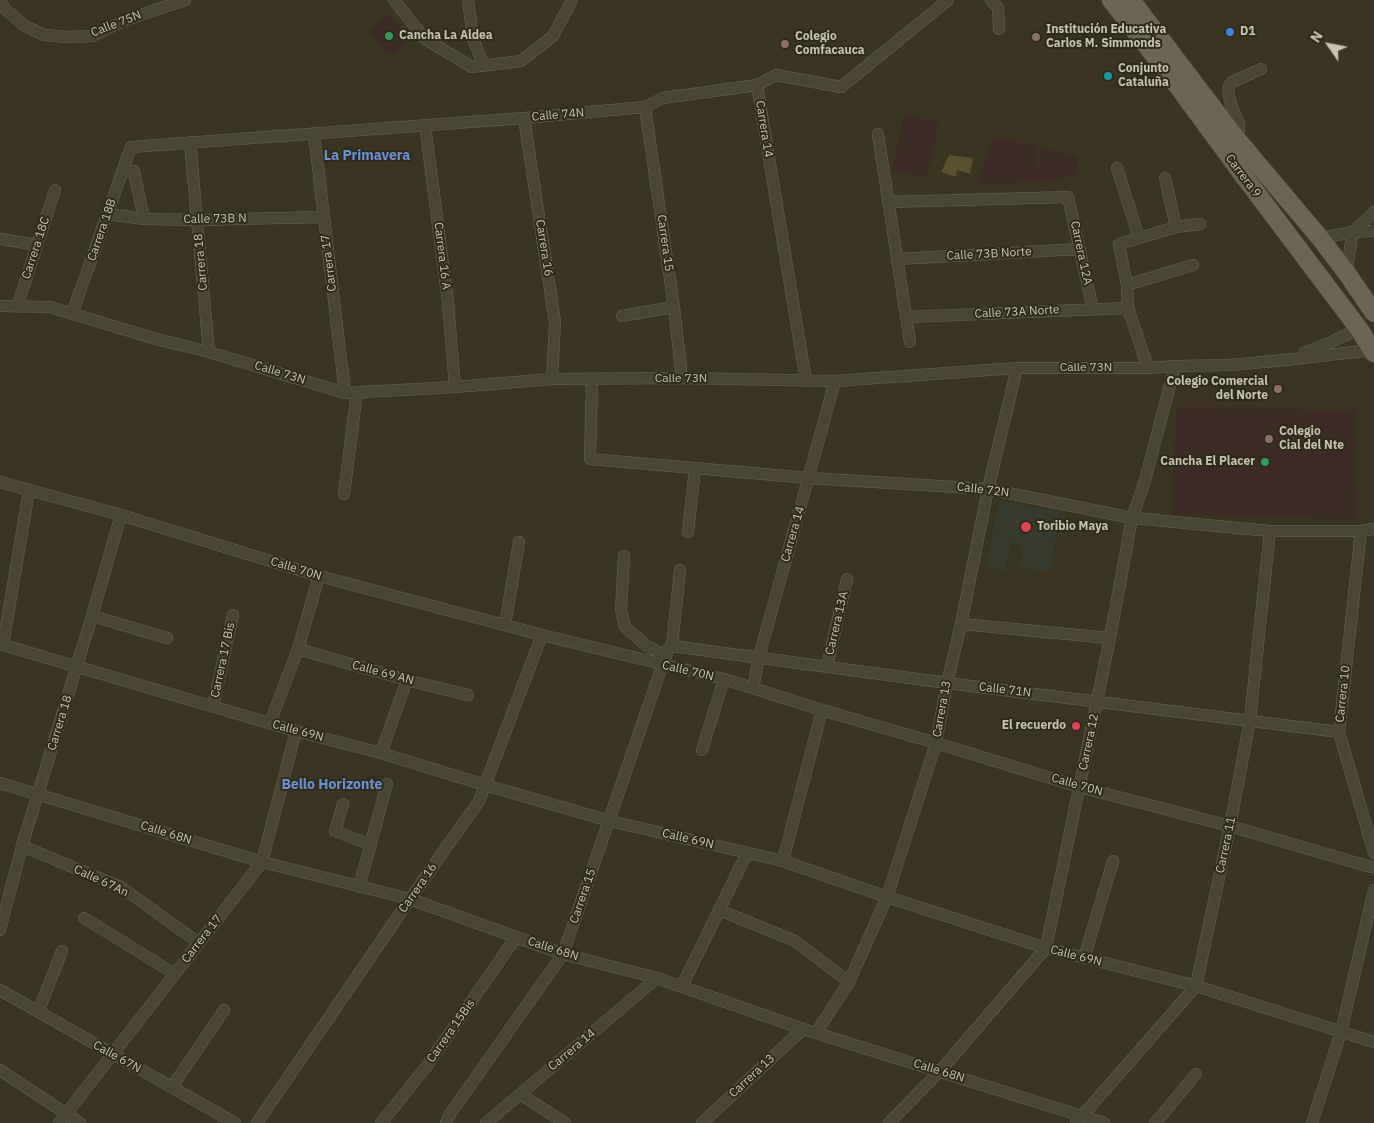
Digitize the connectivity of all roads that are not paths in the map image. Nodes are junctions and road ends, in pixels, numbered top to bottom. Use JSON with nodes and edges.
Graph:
{"nodes":[{"id":1,"x":0,"y":0,"type":"edge"},
{"id":2,"x":185,"y":0,"type":"edge"},
{"id":3,"x":394,"y":0,"type":"edge"},
{"id":4,"x":468,"y":0,"type":"edge"},
{"id":5,"x":572,"y":0,"type":"edge"},
{"id":6,"x":948,"y":0,"type":"edge"},
{"id":7,"x":991,"y":0,"type":"edge"},
{"id":8,"x":1111,"y":0,"type":"edge"},
{"id":9,"x":1131,"y":0,"type":"edge"},
{"id":10,"x":999,"y":29,"type":"dead end"},
{"id":11,"x":484,"y":66,"type":"junction"},
{"id":12,"x":1261,"y":69,"type":"dead end"},
{"id":13,"x":757,"y":85,"type":"junction"},
{"id":14,"x":645,"y":107,"type":"junction"},
{"id":15,"x":524,"y":118,"type":"junction"},
{"id":16,"x":425,"y":125,"type":"junction"},
{"id":17,"x":314,"y":133,"type":"junction"},
{"id":18,"x":878,"y":134,"type":"dead end"},
{"id":19,"x":1235,"y":137,"type":"junction"},
{"id":20,"x":190,"y":142,"type":"junction"},
{"id":21,"x":131,"y":147,"type":"joint"},
{"id":22,"x":1117,"y":168,"type":"dead end"},
{"id":23,"x":123,"y":170,"type":"junction"},
{"id":24,"x":1165,"y":178,"type":"dead end"},
{"id":25,"x":55,"y":190,"type":"dead end"},
{"id":26,"x":889,"y":202,"type":"junction"},
{"id":27,"x":1374,"y":212,"type":"edge"},
{"id":28,"x":107,"y":214,"type":"junction"},
{"id":29,"x":324,"y":217,"type":"junction"},
{"id":30,"x":144,"y":219,"type":"junction"},
{"id":31,"x":197,"y":220,"type":"junction"},
{"id":32,"x":1200,"y":224,"type":"dead end"},
{"id":33,"x":1176,"y":227,"type":"junction"},
{"id":34,"x":1374,"y":231,"type":"edge"},
{"id":35,"x":1353,"y":232,"type":"junction"},
{"id":36,"x":1139,"y":238,"type":"junction"},
{"id":37,"x":1320,"y":238,"type":"junction"},
{"id":38,"x":0,"y":239,"type":"edge"},
{"id":39,"x":37,"y":245,"type":"junction"},
{"id":40,"x":1080,"y":249,"type":"junction"},
{"id":41,"x":898,"y":259,"type":"junction"},
{"id":42,"x":1192,"y":265,"type":"dead end"},
{"id":43,"x":1346,"y":272,"type":"junction"},
{"id":44,"x":1127,"y":285,"type":"junction"},
{"id":45,"x":0,"y":306,"type":"edge"},
{"id":46,"x":17,"y":307,"type":"junction"},
{"id":47,"x":674,"y":307,"type":"junction"},
{"id":48,"x":1128,"y":308,"type":"junction"},
{"id":49,"x":1093,"y":309,"type":"junction"},
{"id":50,"x":1374,"y":313,"type":"edge"},
{"id":51,"x":72,"y":314,"type":"junction"},
{"id":52,"x":622,"y":316,"type":"dead end"},
{"id":53,"x":907,"y":317,"type":"junction"},
{"id":54,"x":1366,"y":331,"type":"edge"},
{"id":55,"x":910,"y":342,"type":"dead end"},
{"id":56,"x":209,"y":352,"type":"junction"},
{"id":57,"x":1374,"y":353,"type":"edge"},
{"id":58,"x":1286,"y":360,"type":"junction"},
{"id":59,"x":1175,"y":366,"type":"junction"},
{"id":60,"x":1017,"y":368,"type":"junction"},
{"id":61,"x":1148,"y":368,"type":"junction"},
{"id":62,"x":682,"y":378,"type":"junction"},
{"id":63,"x":552,"y":379,"type":"junction"},
{"id":64,"x":592,"y":380,"type":"junction"},
{"id":65,"x":806,"y":381,"type":"junction"},
{"id":66,"x":835,"y":381,"type":"junction"},
{"id":67,"x":455,"y":387,"type":"junction"},
{"id":68,"x":351,"y":392,"type":"junction"},
{"id":69,"x":695,"y":468,"type":"junction"},
{"id":70,"x":809,"y":478,"type":"junction"},
{"id":71,"x":0,"y":482,"type":"edge"},
{"id":72,"x":988,"y":489,"type":"junction"},
{"id":73,"x":29,"y":491,"type":"junction"},
{"id":74,"x":344,"y":494,"type":"dead end"},
{"id":75,"x":121,"y":516,"type":"junction"},
{"id":76,"x":1132,"y":518,"type":"junction"},
{"id":77,"x":1374,"y":529,"type":"edge"},
{"id":78,"x":1361,"y":530,"type":"junction"},
{"id":79,"x":1270,"y":531,"type":"junction"},
{"id":80,"x":688,"y":532,"type":"dead end"},
{"id":81,"x":519,"y":542,"type":"dead end"},
{"id":82,"x":624,"y":556,"type":"dead end"},
{"id":83,"x":680,"y":570,"type":"dead end"},
{"id":84,"x":319,"y":576,"type":"junction"},
{"id":85,"x":847,"y":579,"type":"dead end"},
{"id":86,"x":233,"y":615,"type":"dead end"},
{"id":87,"x":92,"y":616,"type":"junction"},
{"id":88,"x":962,"y":624,"type":"junction"},
{"id":89,"x":505,"y":625,"type":"junction"},
{"id":90,"x":542,"y":634,"type":"junction"},
{"id":91,"x":167,"y":638,"type":"dead end"},
{"id":92,"x":1110,"y":638,"type":"junction"},
{"id":93,"x":1,"y":644,"type":"edge"},
{"id":94,"x":672,"y":646,"type":"junction"},
{"id":95,"x":298,"y":649,"type":"junction"},
{"id":96,"x":759,"y":657,"type":"junction"},
{"id":97,"x":664,"y":660,"type":"junction"},
{"id":98,"x":77,"y":666,"type":"junction"},
{"id":99,"x":827,"y":666,"type":"junction"},
{"id":100,"x":724,"y":679,"type":"junction"},
{"id":101,"x":408,"y":680,"type":"junction"},
{"id":102,"x":946,"y":683,"type":"junction"},
{"id":103,"x":753,"y":688,"type":"junction"},
{"id":104,"x":468,"y":695,"type":"dead end"},
{"id":105,"x":1097,"y":702,"type":"junction"},
{"id":106,"x":213,"y":706,"type":"junction"},
{"id":107,"x":822,"y":710,"type":"junction"},
{"id":108,"x":1250,"y":720,"type":"junction"},
{"id":109,"x":270,"y":723,"type":"junction"},
{"id":110,"x":296,"y":731,"type":"junction"},
{"id":111,"x":1339,"y":732,"type":"junction"},
{"id":112,"x":936,"y":743,"type":"junction"},
{"id":113,"x":702,"y":750,"type":"dead end"},
{"id":114,"x":381,"y":753,"type":"junction"},
{"id":115,"x":0,"y":783,"type":"edge"},
{"id":116,"x":387,"y":784,"type":"dead end"},
{"id":117,"x":484,"y":785,"type":"junction"},
{"id":118,"x":1080,"y":786,"type":"junction"},
{"id":119,"x":38,"y":794,"type":"junction"},
{"id":120,"x":344,"y":804,"type":"dead end"},
{"id":121,"x":610,"y":821,"type":"junction"},
{"id":122,"x":1230,"y":826,"type":"junction"},
{"id":123,"x":371,"y":845,"type":"junction"},
{"id":124,"x":22,"y":846,"type":"junction"},
{"id":125,"x":747,"y":853,"type":"junction"},
{"id":126,"x":1374,"y":853,"type":"edge"},
{"id":127,"x":783,"y":861,"type":"junction"},
{"id":128,"x":1113,"y":861,"type":"dead end"},
{"id":129,"x":262,"y":862,"type":"junction"},
{"id":130,"x":1374,"y":868,"type":"edge"},
{"id":131,"x":359,"y":887,"type":"junction"},
{"id":132,"x":1374,"y":890,"type":"edge"},
{"id":133,"x":887,"y":897,"type":"junction"},
{"id":134,"x":410,"y":900,"type":"junction"},
{"id":135,"x":719,"y":910,"type":"junction"},
{"id":136,"x":84,"y":918,"type":"dead end"},
{"id":137,"x":0,"y":930,"type":"edge"},
{"id":138,"x":516,"y":937,"type":"junction"},
{"id":139,"x":199,"y":943,"type":"junction"},
{"id":140,"x":1046,"y":948,"type":"junction"},
{"id":141,"x":62,"y":951,"type":"dead end"},
{"id":142,"x":563,"y":954,"type":"junction"},
{"id":143,"x":1084,"y":958,"type":"junction"},
{"id":144,"x":175,"y":974,"type":"junction"},
{"id":145,"x":657,"y":978,"type":"junction"},
{"id":146,"x":849,"y":982,"type":"junction"},
{"id":147,"x":682,"y":986,"type":"junction"},
{"id":148,"x":1196,"y":986,"type":"junction"},
{"id":149,"x":0,"y":990,"type":"edge"},
{"id":150,"x":224,"y":1010,"type":"dead end"},
{"id":151,"x":38,"y":1012,"type":"junction"},
{"id":152,"x":803,"y":1028,"type":"junction"},
{"id":153,"x":1341,"y":1032,"type":"junction"},
{"id":154,"x":816,"y":1033,"type":"junction"},
{"id":155,"x":1374,"y":1042,"type":"edge"},
{"id":156,"x":113,"y":1054,"type":"junction"},
{"id":157,"x":0,"y":1070,"type":"edge"},
{"id":158,"x":940,"y":1070,"type":"junction"},
{"id":159,"x":1196,"y":1074,"type":"dead end"},
{"id":160,"x":172,"y":1087,"type":"junction"},
{"id":161,"x":520,"y":1094,"type":"junction"},
{"id":162,"x":67,"y":1114,"type":"junction"},
{"id":163,"x":1079,"y":1119,"type":"edge"},
{"id":164,"x":895,"y":1122,"type":"edge"},
{"id":165,"x":59,"y":1123,"type":"edge"},
{"id":166,"x":80,"y":1123,"type":"edge"},
{"id":167,"x":235,"y":1123,"type":"edge"},
{"id":168,"x":258,"y":1123,"type":"edge"},
{"id":169,"x":381,"y":1123,"type":"edge"},
{"id":170,"x":446,"y":1123,"type":"edge"},
{"id":171,"x":486,"y":1123,"type":"edge"},
{"id":172,"x":565,"y":1123,"type":"edge"},
{"id":173,"x":702,"y":1123,"type":"edge"},
{"id":174,"x":1104,"y":1123,"type":"edge"},
{"id":175,"x":1155,"y":1123,"type":"edge"},
{"id":176,"x":1312,"y":1123,"type":"edge"}],
"edges":[{"from":1,"to":2,"type":"street","name":"Calle 75N"},
{"from":3,"to":11,"type":"street"},
{"from":4,"to":11,"type":"street"},
{"from":5,"to":11,"type":"street"},
{"from":6,"to":13,"type":"street","name":"Calle 74N"},
{"from":7,"to":10,"type":"street"},
{"from":8,"to":54,"type":"main road","name":"Carrera 9"},
{"from":9,"to":19,"type":"main road","name":"Carrera 9"},
{"from":12,"to":19,"type":"street"},
{"from":13,"to":14,"type":"street","name":"Calle 74N"},
{"from":13,"to":65,"type":"street","name":"Carrera 14"},
{"from":14,"to":15,"type":"street","name":"Calle 74N"},
{"from":14,"to":47,"type":"street","name":"Carrera 15"},
{"from":15,"to":16,"type":"street","name":"Calle 74N"},
{"from":15,"to":63,"type":"street","name":"Carrera 16"},
{"from":16,"to":17,"type":"street","name":"Calle 74N"},
{"from":16,"to":67,"type":"street","name":"Carrera 16 A"},
{"from":17,"to":20,"type":"street","name":"Calle 74N"},
{"from":17,"to":29,"type":"street","name":"Carrera 17"},
{"from":18,"to":26,"type":"street"},
{"from":19,"to":37,"type":"main road","name":"Carrera 9"},
{"from":20,"to":21,"type":"street","name":"Calle 74N"},
{"from":20,"to":31,"type":"street","name":"Carrera 18"},
{"from":21,"to":23,"type":"street","name":"Carrera 18B"},
{"from":22,"to":36,"type":"street"},
{"from":23,"to":28,"type":"street","name":"Carrera 18B"},
{"from":23,"to":30,"type":"street"},
{"from":24,"to":33,"type":"street"},
{"from":25,"to":39,"type":"street","name":"Carrera 18C"},
{"from":26,"to":40,"type":"street","name":"Carrera 12A"},
{"from":26,"to":41,"type":"street"},
{"from":27,"to":35,"type":"street"},
{"from":28,"to":30,"type":"street","name":"Calle 73B N"},
{"from":28,"to":51,"type":"street","name":"Carrera 18B"},
{"from":29,"to":31,"type":"street","name":"Calle 73B N"},
{"from":29,"to":68,"type":"street","name":"Carrera 17"},
{"from":30,"to":31,"type":"street","name":"Calle 73B N"},
{"from":31,"to":56,"type":"street","name":"Carrera 18"},
{"from":32,"to":33,"type":"street"},
{"from":33,"to":36,"type":"street"},
{"from":34,"to":35,"type":"street"},
{"from":35,"to":37,"type":"street"},
{"from":35,"to":43,"type":"street"},
{"from":36,"to":44,"type":"street"},
{"from":37,"to":43,"type":"main road","name":"Carrera 9"},
{"from":38,"to":39,"type":"street"},
{"from":39,"to":46,"type":"street","name":"Carrera 18C"},
{"from":40,"to":41,"type":"street","name":"Calle 73B Norte"},
{"from":40,"to":49,"type":"street","name":"Carrera 12A"},
{"from":41,"to":53,"type":"street"},
{"from":42,"to":44,"type":"street"},
{"from":43,"to":50,"type":"main road","name":"Carrera 9"},
{"from":44,"to":48,"type":"street"},
{"from":45,"to":46,"type":"street","name":"Calle 73N"},
{"from":46,"to":51,"type":"street","name":"Calle 73N"},
{"from":47,"to":52,"type":"street"},
{"from":47,"to":62,"type":"street","name":"Carrera 15"},
{"from":48,"to":49,"type":"street","name":"Calle 73A Norte"},
{"from":48,"to":61,"type":"street"},
{"from":49,"to":53,"type":"street","name":"Calle 73A Norte"},
{"from":51,"to":56,"type":"street","name":"Calle 73N"},
{"from":53,"to":55,"type":"street"},
{"from":54,"to":57,"type":"main road","name":"Carrera 9"},
{"from":54,"to":58,"type":"street"},
{"from":56,"to":68,"type":"street","name":"Calle 73N"},
{"from":57,"to":58,"type":"street","name":"Calle 73N"},
{"from":58,"to":59,"type":"street","name":"Calle 73N"},
{"from":59,"to":61,"type":"street","name":"Calle 73N"},
{"from":59,"to":76,"type":"street","name":"Carrera 12"},
{"from":60,"to":61,"type":"street","name":"Calle 73N"},
{"from":60,"to":66,"type":"street","name":"Calle 73N"},
{"from":60,"to":72,"type":"street","name":"Carrera 13"},
{"from":62,"to":64,"type":"street","name":"Calle 73N"},
{"from":62,"to":65,"type":"street","name":"Calle 73N"},
{"from":63,"to":64,"type":"street","name":"Calle 73N"},
{"from":63,"to":67,"type":"street","name":"Calle 73N"},
{"from":64,"to":69,"type":"street","name":"Calle 72N"},
{"from":65,"to":66,"type":"street","name":"Calle 73N"},
{"from":66,"to":70,"type":"street","name":"Carrera 14"},
{"from":67,"to":68,"type":"street","name":"Calle 73N"},
{"from":68,"to":74,"type":"street","name":"Carrera 17"},
{"from":69,"to":70,"type":"street","name":"Calle 72N"},
{"from":69,"to":80,"type":"street"},
{"from":70,"to":72,"type":"street","name":"Calle 72N"},
{"from":70,"to":96,"type":"street","name":"Carrera 14"},
{"from":71,"to":73,"type":"street","name":"Calle 70N"},
{"from":72,"to":76,"type":"street","name":"Calle 72N"},
{"from":72,"to":88,"type":"street","name":"Carrera 13"},
{"from":73,"to":75,"type":"street","name":"Calle 70N"},
{"from":73,"to":93,"type":"street"},
{"from":75,"to":84,"type":"street","name":"Calle 70N"},
{"from":75,"to":87,"type":"street","name":"Carrera 18"},
{"from":76,"to":79,"type":"street","name":"Calle 72N"},
{"from":76,"to":92,"type":"street","name":"Carrera 12"},
{"from":77,"to":78,"type":"street","name":"Calle 72N"},
{"from":78,"to":79,"type":"street","name":"Calle 72N"},
{"from":78,"to":111,"type":"street","name":"Carrera 10"},
{"from":79,"to":108,"type":"street","name":"Carrera 11"},
{"from":81,"to":89,"type":"street"},
{"from":82,"to":97,"type":"street"},
{"from":83,"to":94,"type":"street"},
{"from":84,"to":89,"type":"street","name":"Calle 70N"},
{"from":84,"to":95,"type":"street"},
{"from":85,"to":99,"type":"street","name":"Carrera 13A"},
{"from":86,"to":106,"type":"street","name":"Carrera 17 Bis"},
{"from":87,"to":91,"type":"street"},
{"from":87,"to":98,"type":"street","name":"Carrera 18"},
{"from":88,"to":92,"type":"street"},
{"from":88,"to":102,"type":"street","name":"Carrera 13"},
{"from":89,"to":90,"type":"street","name":"Calle 70N"},
{"from":90,"to":97,"type":"street","name":"Calle 70N"},
{"from":90,"to":117,"type":"street","name":"Carrera 16"},
{"from":92,"to":105,"type":"street","name":"Carrera 12"},
{"from":93,"to":98,"type":"street","name":"Calle 69N"},
{"from":94,"to":96,"type":"street","name":"Calle 71N"},
{"from":94,"to":97,"type":"street","name":"Carrera 15"},
{"from":95,"to":101,"type":"street","name":"Calle 69 AN"},
{"from":95,"to":109,"type":"street"},
{"from":96,"to":99,"type":"street","name":"Calle 71N"},
{"from":96,"to":103,"type":"street","name":"Carrera 14"},
{"from":97,"to":100,"type":"street","name":"Calle 70N"},
{"from":97,"to":121,"type":"street","name":"Carrera 15"},
{"from":98,"to":106,"type":"street","name":"Calle 69N"},
{"from":98,"to":119,"type":"street","name":"Carrera 18"},
{"from":99,"to":102,"type":"street","name":"Calle 71N"},
{"from":100,"to":103,"type":"street","name":"Calle 70N"},
{"from":100,"to":113,"type":"street"},
{"from":101,"to":104,"type":"street","name":"Calle 69 AN"},
{"from":101,"to":114,"type":"street"},
{"from":102,"to":105,"type":"street","name":"Calle 71N"},
{"from":102,"to":112,"type":"street","name":"Carrera 13"},
{"from":103,"to":107,"type":"street","name":"Calle 70N"},
{"from":105,"to":108,"type":"street","name":"Calle 71N"},
{"from":105,"to":118,"type":"street","name":"Carrera 12"},
{"from":106,"to":109,"type":"street","name":"Calle 69N"},
{"from":107,"to":112,"type":"street","name":"Calle 70N"},
{"from":107,"to":127,"type":"street"},
{"from":108,"to":111,"type":"street","name":"Calle 71N"},
{"from":108,"to":122,"type":"street","name":"Carrera 11"},
{"from":109,"to":110,"type":"street","name":"Calle 69N"},
{"from":110,"to":114,"type":"street","name":"Calle 69N"},
{"from":110,"to":129,"type":"street","name":"Carrera 17"},
{"from":111,"to":126,"type":"street","name":"Carrera 10"},
{"from":112,"to":118,"type":"street","name":"Calle 70N"},
{"from":112,"to":133,"type":"street","name":"Carrera 13"},
{"from":114,"to":117,"type":"street","name":"Calle 69N"},
{"from":115,"to":119,"type":"street","name":"Calle 68N"},
{"from":116,"to":123,"type":"street"},
{"from":117,"to":121,"type":"street","name":"Calle 69N"},
{"from":117,"to":134,"type":"street","name":"Carrera 16"},
{"from":118,"to":122,"type":"street","name":"Calle 70N"},
{"from":118,"to":140,"type":"street","name":"Carrera 12"},
{"from":119,"to":124,"type":"street","name":"Carrera 18"},
{"from":119,"to":129,"type":"street","name":"Calle 68N"},
{"from":120,"to":123,"type":"street"},
{"from":121,"to":125,"type":"street","name":"Calle 69N"},
{"from":121,"to":142,"type":"street","name":"Carrera 15"},
{"from":122,"to":130,"type":"street","name":"Calle 70N"},
{"from":122,"to":148,"type":"street","name":"Carrera 11"},
{"from":123,"to":131,"type":"street"},
{"from":124,"to":137,"type":"street","name":"Carrera 18"},
{"from":124,"to":139,"type":"street","name":"Calle 67An"},
{"from":125,"to":127,"type":"street","name":"Calle 69N"},
{"from":125,"to":135,"type":"street"},
{"from":127,"to":133,"type":"street","name":"Calle 69N"},
{"from":128,"to":143,"type":"street"},
{"from":129,"to":131,"type":"street","name":"Calle 68N"},
{"from":129,"to":139,"type":"street","name":"Carrera 17"},
{"from":131,"to":134,"type":"street","name":"Calle 68N"},
{"from":132,"to":153,"type":"street"},
{"from":133,"to":140,"type":"street","name":"Calle 69N"},
{"from":133,"to":146,"type":"street","name":"Carrera 13"},
{"from":134,"to":138,"type":"street","name":"Calle 68N"},
{"from":134,"to":168,"type":"street","name":"Carrera 16"},
{"from":135,"to":146,"type":"street"},
{"from":135,"to":147,"type":"street"},
{"from":136,"to":144,"type":"street"},
{"from":138,"to":142,"type":"street","name":"Calle 68N"},
{"from":138,"to":169,"type":"street","name":"Carrera 15Bis"},
{"from":139,"to":144,"type":"street","name":"Carrera 17"},
{"from":140,"to":143,"type":"street","name":"Calle 69N"},
{"from":140,"to":158,"type":"street","name":"Carrera 12"},
{"from":141,"to":151,"type":"street"},
{"from":142,"to":145,"type":"street","name":"Calle 68N"},
{"from":142,"to":170,"type":"street","name":"Carrera 15"},
{"from":143,"to":148,"type":"street","name":"Calle 69N"},
{"from":144,"to":156,"type":"street","name":"Carrera 17"},
{"from":145,"to":147,"type":"street","name":"Calle 68N"},
{"from":145,"to":161,"type":"street","name":"Carrera 14"},
{"from":146,"to":154,"type":"street","name":"Carrera 13"},
{"from":147,"to":152,"type":"street","name":"Calle 68N"},
{"from":148,"to":153,"type":"street","name":"Calle 69N"},
{"from":148,"to":163,"type":"street","name":"Carrera 11"},
{"from":149,"to":151,"type":"street","name":"Calle 67N"},
{"from":150,"to":160,"type":"street"},
{"from":151,"to":156,"type":"street","name":"Calle 67N"},
{"from":152,"to":154,"type":"street","name":"Calle 68N"},
{"from":152,"to":173,"type":"street","name":"Carrera 13"},
{"from":153,"to":155,"type":"street","name":"Calle 69N"},
{"from":153,"to":176,"type":"street"},
{"from":154,"to":158,"type":"street","name":"Calle 68N"},
{"from":156,"to":160,"type":"street","name":"Calle 67N"},
{"from":156,"to":162,"type":"street","name":"Carrera 17"},
{"from":157,"to":162,"type":"street"},
{"from":158,"to":163,"type":"street","name":"Calle 68N"},
{"from":158,"to":164,"type":"street","name":"Carrera 12"},
{"from":159,"to":175,"type":"street"},
{"from":160,"to":167,"type":"street","name":"Calle 67N"},
{"from":161,"to":171,"type":"street","name":"Carrera 14"},
{"from":161,"to":172,"type":"street"},
{"from":162,"to":165,"type":"street","name":"Carrera 17"},
{"from":162,"to":166,"type":"street"},
{"from":163,"to":174,"type":"street","name":"Calle 68N"}]}
